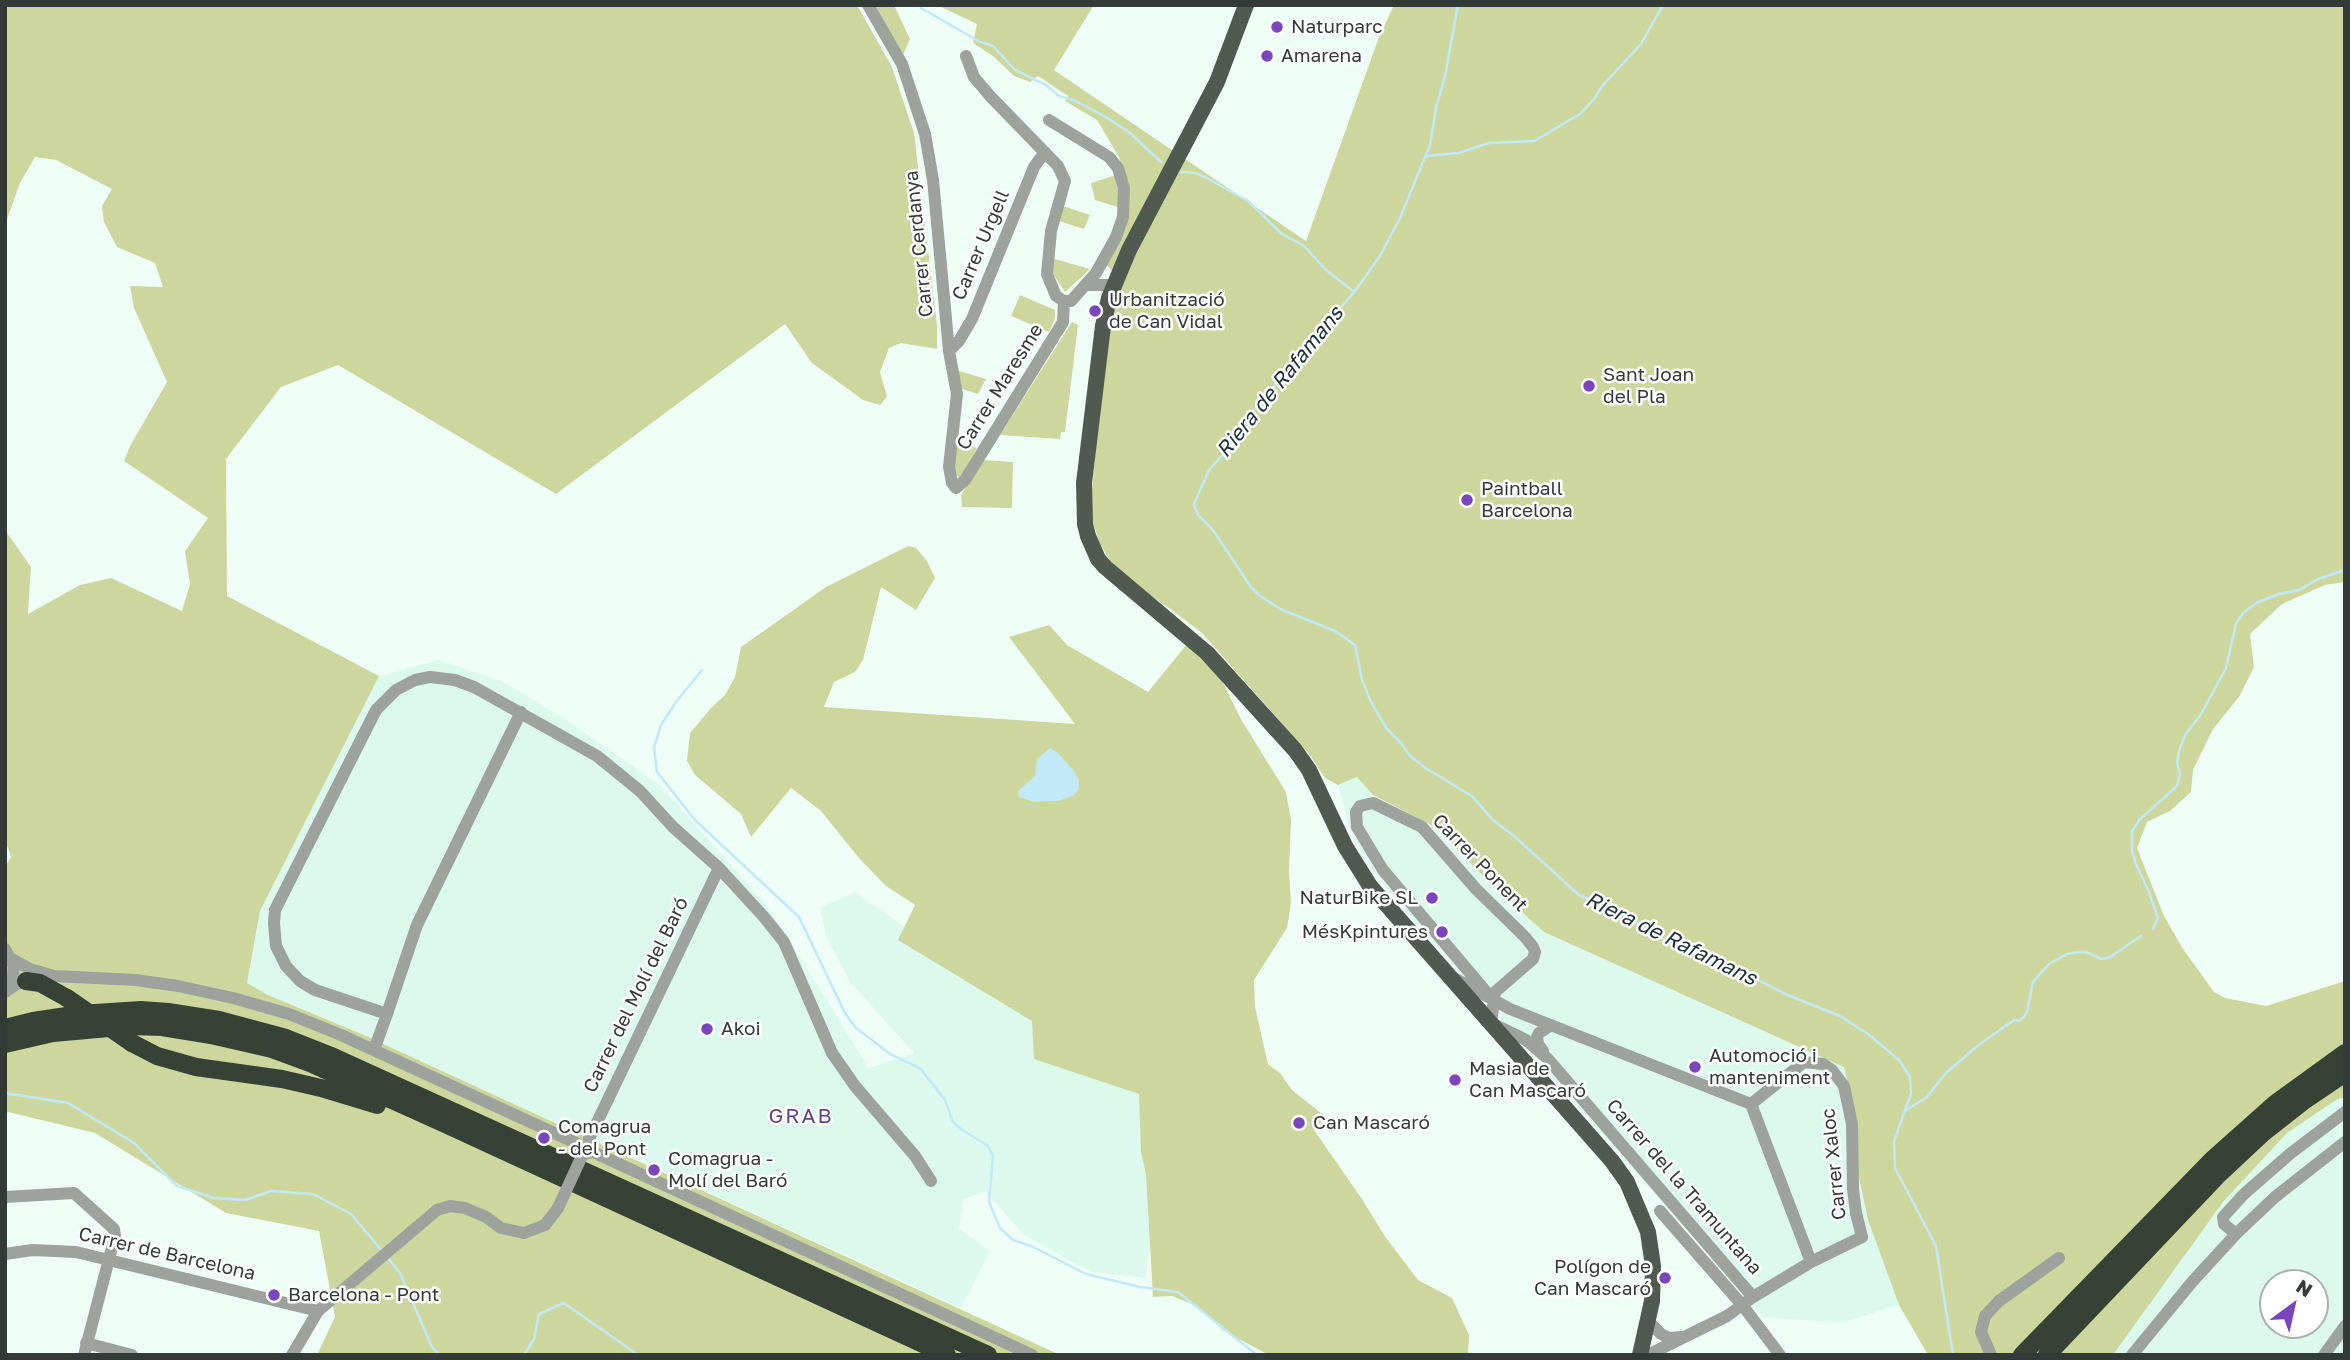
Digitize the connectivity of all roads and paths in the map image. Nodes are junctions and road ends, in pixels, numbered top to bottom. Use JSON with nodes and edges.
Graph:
{"nodes":[{"id":1,"x":868,"y":5,"type":"edge"},
{"id":2,"x":1246,"y":5,"type":"edge"},
{"id":3,"x":966,"y":57,"type":"dead end"},
{"id":4,"x":1049,"y":120,"type":"dead end"},
{"id":5,"x":1045,"y":152,"type":"junction"},
{"id":6,"x":1099,"y":269,"type":"junction"},
{"id":7,"x":1115,"y":280,"type":"junction"},
{"id":8,"x":1088,"y":285,"type":"junction"},
{"id":9,"x":1070,"y":298,"type":"junction"},
{"id":10,"x":949,"y":351,"type":"junction"},
{"id":11,"x":956,"y":488,"type":"joint"},
{"id":12,"x":520,"y":712,"type":"junction"},
{"id":13,"x":719,"y":868,"type":"junction"},
{"id":14,"x":9,"y":954,"type":"edge"},
{"id":15,"x":1448,"y":975,"type":"junction"},
{"id":16,"x":54,"y":976,"type":"junction"},
{"id":17,"x":26,"y":981,"type":"junction"},
{"id":18,"x":7,"y":990,"type":"edge"},
{"id":19,"x":1493,"y":1000,"type":"junction"},
{"id":20,"x":387,"y":1014,"type":"junction"},
{"id":21,"x":1491,"y":1023,"type":"junction"},
{"id":22,"x":1551,"y":1025,"type":"junction"},
{"id":23,"x":5,"y":1028,"type":"edge"},
{"id":24,"x":5,"y":1044,"type":"edge"},
{"id":25,"x":374,"y":1050,"type":"junction"},
{"id":26,"x":2345,"y":1053,"type":"edge"},
{"id":27,"x":1547,"y":1058,"type":"junction"},
{"id":28,"x":2345,"y":1073,"type":"edge"},
{"id":29,"x":1751,"y":1104,"type":"junction"},
{"id":30,"x":2345,"y":1112,"type":"edge"},
{"id":31,"x":451,"y":1126,"type":"junction"},
{"id":32,"x":2345,"y":1142,"type":"edge"},
{"id":33,"x":585,"y":1150,"type":"junction"},
{"id":34,"x":931,"y":1181,"type":"dead end"},
{"id":35,"x":5,"y":1196,"type":"edge"},
{"id":36,"x":1660,"y":1211,"type":"dead end"},
{"id":37,"x":2236,"y":1234,"type":"junction"},
{"id":38,"x":5,"y":1254,"type":"edge"},
{"id":39,"x":109,"y":1258,"type":"junction"},
{"id":40,"x":2059,"y":1258,"type":"dead end"},
{"id":41,"x":1811,"y":1262,"type":"junction"},
{"id":42,"x":1748,"y":1301,"type":"junction"},
{"id":43,"x":318,"y":1311,"type":"junction"},
{"id":44,"x":1649,"y":1322,"type":"junction"},
{"id":45,"x":2345,"y":1326,"type":"edge"},
{"id":46,"x":1685,"y":1336,"type":"junction"},
{"id":47,"x":85,"y":1349,"type":"edge"},
{"id":48,"x":132,"y":1355,"type":"edge"},
{"id":49,"x":292,"y":1355,"type":"edge"},
{"id":50,"x":947,"y":1355,"type":"edge"},
{"id":51,"x":988,"y":1355,"type":"edge"},
{"id":52,"x":1032,"y":1355,"type":"edge"},
{"id":53,"x":1640,"y":1355,"type":"edge"},
{"id":54,"x":1648,"y":1355,"type":"edge"},
{"id":55,"x":1780,"y":1355,"type":"edge"},
{"id":56,"x":1991,"y":1355,"type":"edge"},
{"id":57,"x":2022,"y":1355,"type":"edge"},
{"id":58,"x":2046,"y":1355,"type":"edge"},
{"id":59,"x":2132,"y":1355,"type":"edge"},
{"id":60,"x":2324,"y":1355,"type":"edge"}],
"edges":[{"from":1,"to":10,"type":"street","name":"Carrer Cerdanya"},
{"from":2,"to":7,"type":"main road"},
{"from":3,"to":5,"type":"street"},
{"from":4,"to":6,"type":"street"},
{"from":5,"to":9,"type":"street"},
{"from":5,"to":10,"type":"street","name":"Carrer Urgell"},
{"from":6,"to":7,"type":"street"},
{"from":6,"to":8,"type":"street"},
{"from":7,"to":8,"type":"street"},
{"from":7,"to":15,"type":"main road"},
{"from":8,"to":9,"type":"street"},
{"from":9,"to":11,"type":"street","name":"Carrer Maresme"},
{"from":10,"to":11,"type":"street","name":"Carrer Cerdanya"},
{"from":12,"to":13,"type":"street"},
{"from":12,"to":20,"type":"street"},
{"from":12,"to":20,"type":"street"},
{"from":13,"to":33,"type":"street","name":"Carrer del Molí del Baró"},
{"from":13,"to":34,"type":"street"},
{"from":14,"to":16,"type":"street"},
{"from":14,"to":18,"type":"street"},
{"from":15,"to":19,"type":"street","name":"Carrer Ponent"},
{"from":15,"to":21,"type":"main road"},
{"from":16,"to":17,"type":"street"},
{"from":16,"to":25,"type":"street"},
{"from":17,"to":18,"type":"street"},
{"from":17,"to":31,"type":"highway","bridge":true},
{"from":19,"to":19,"type":"street","name":"Carrer Ponent"},
{"from":19,"to":21,"type":"street"},
{"from":19,"to":22,"type":"street","name":"Carrer Ponent"},
{"from":20,"to":25,"type":"street"},
{"from":21,"to":27,"type":"street","name":"Carrer del la Tramuntana"},
{"from":21,"to":44,"type":"main road"},
{"from":22,"to":27,"type":"street"},
{"from":22,"to":29,"type":"street","name":"Carrer Ponent"},
{"from":23,"to":51,"type":"highway"},
{"from":24,"to":31,"type":"highway"},
{"from":25,"to":33,"type":"street"},
{"from":26,"to":57,"type":"highway"},
{"from":27,"to":42,"type":"street","name":"Carrer del la Tramuntana"},
{"from":28,"to":58,"type":"highway"},
{"from":29,"to":41,"type":"street"},
{"from":29,"to":41,"type":"street","name":"Carrer Xaloc"},
{"from":30,"to":37,"type":"street"},
{"from":31,"to":50,"type":"highway"},
{"from":32,"to":37,"type":"street"},
{"from":33,"to":43,"type":"street","name":"Carrer del Molí del Baró","bridge":true},
{"from":33,"to":52,"type":"street"},
{"from":35,"to":39,"type":"street"},
{"from":36,"to":42,"type":"street"},
{"from":37,"to":59,"type":"street"},
{"from":38,"to":39,"type":"street","name":"Carrer de Barcelona"},
{"from":39,"to":43,"type":"street","name":"Carrer de Barcelona"},
{"from":39,"to":47,"type":"street"},
{"from":40,"to":56,"type":"street"},
{"from":41,"to":42,"type":"street","name":"Carrer Xaloc"},
{"from":42,"to":46,"type":"street","name":"Carrer Xaloc"},
{"from":42,"to":55,"type":"street"},
{"from":43,"to":49,"type":"street"},
{"from":44,"to":46,"type":"street"},
{"from":44,"to":53,"type":"main road"},
{"from":45,"to":60,"type":"street"},
{"from":46,"to":54,"type":"street","name":"Carrer Xaloc"},
{"from":47,"to":48,"type":"street"}]}
